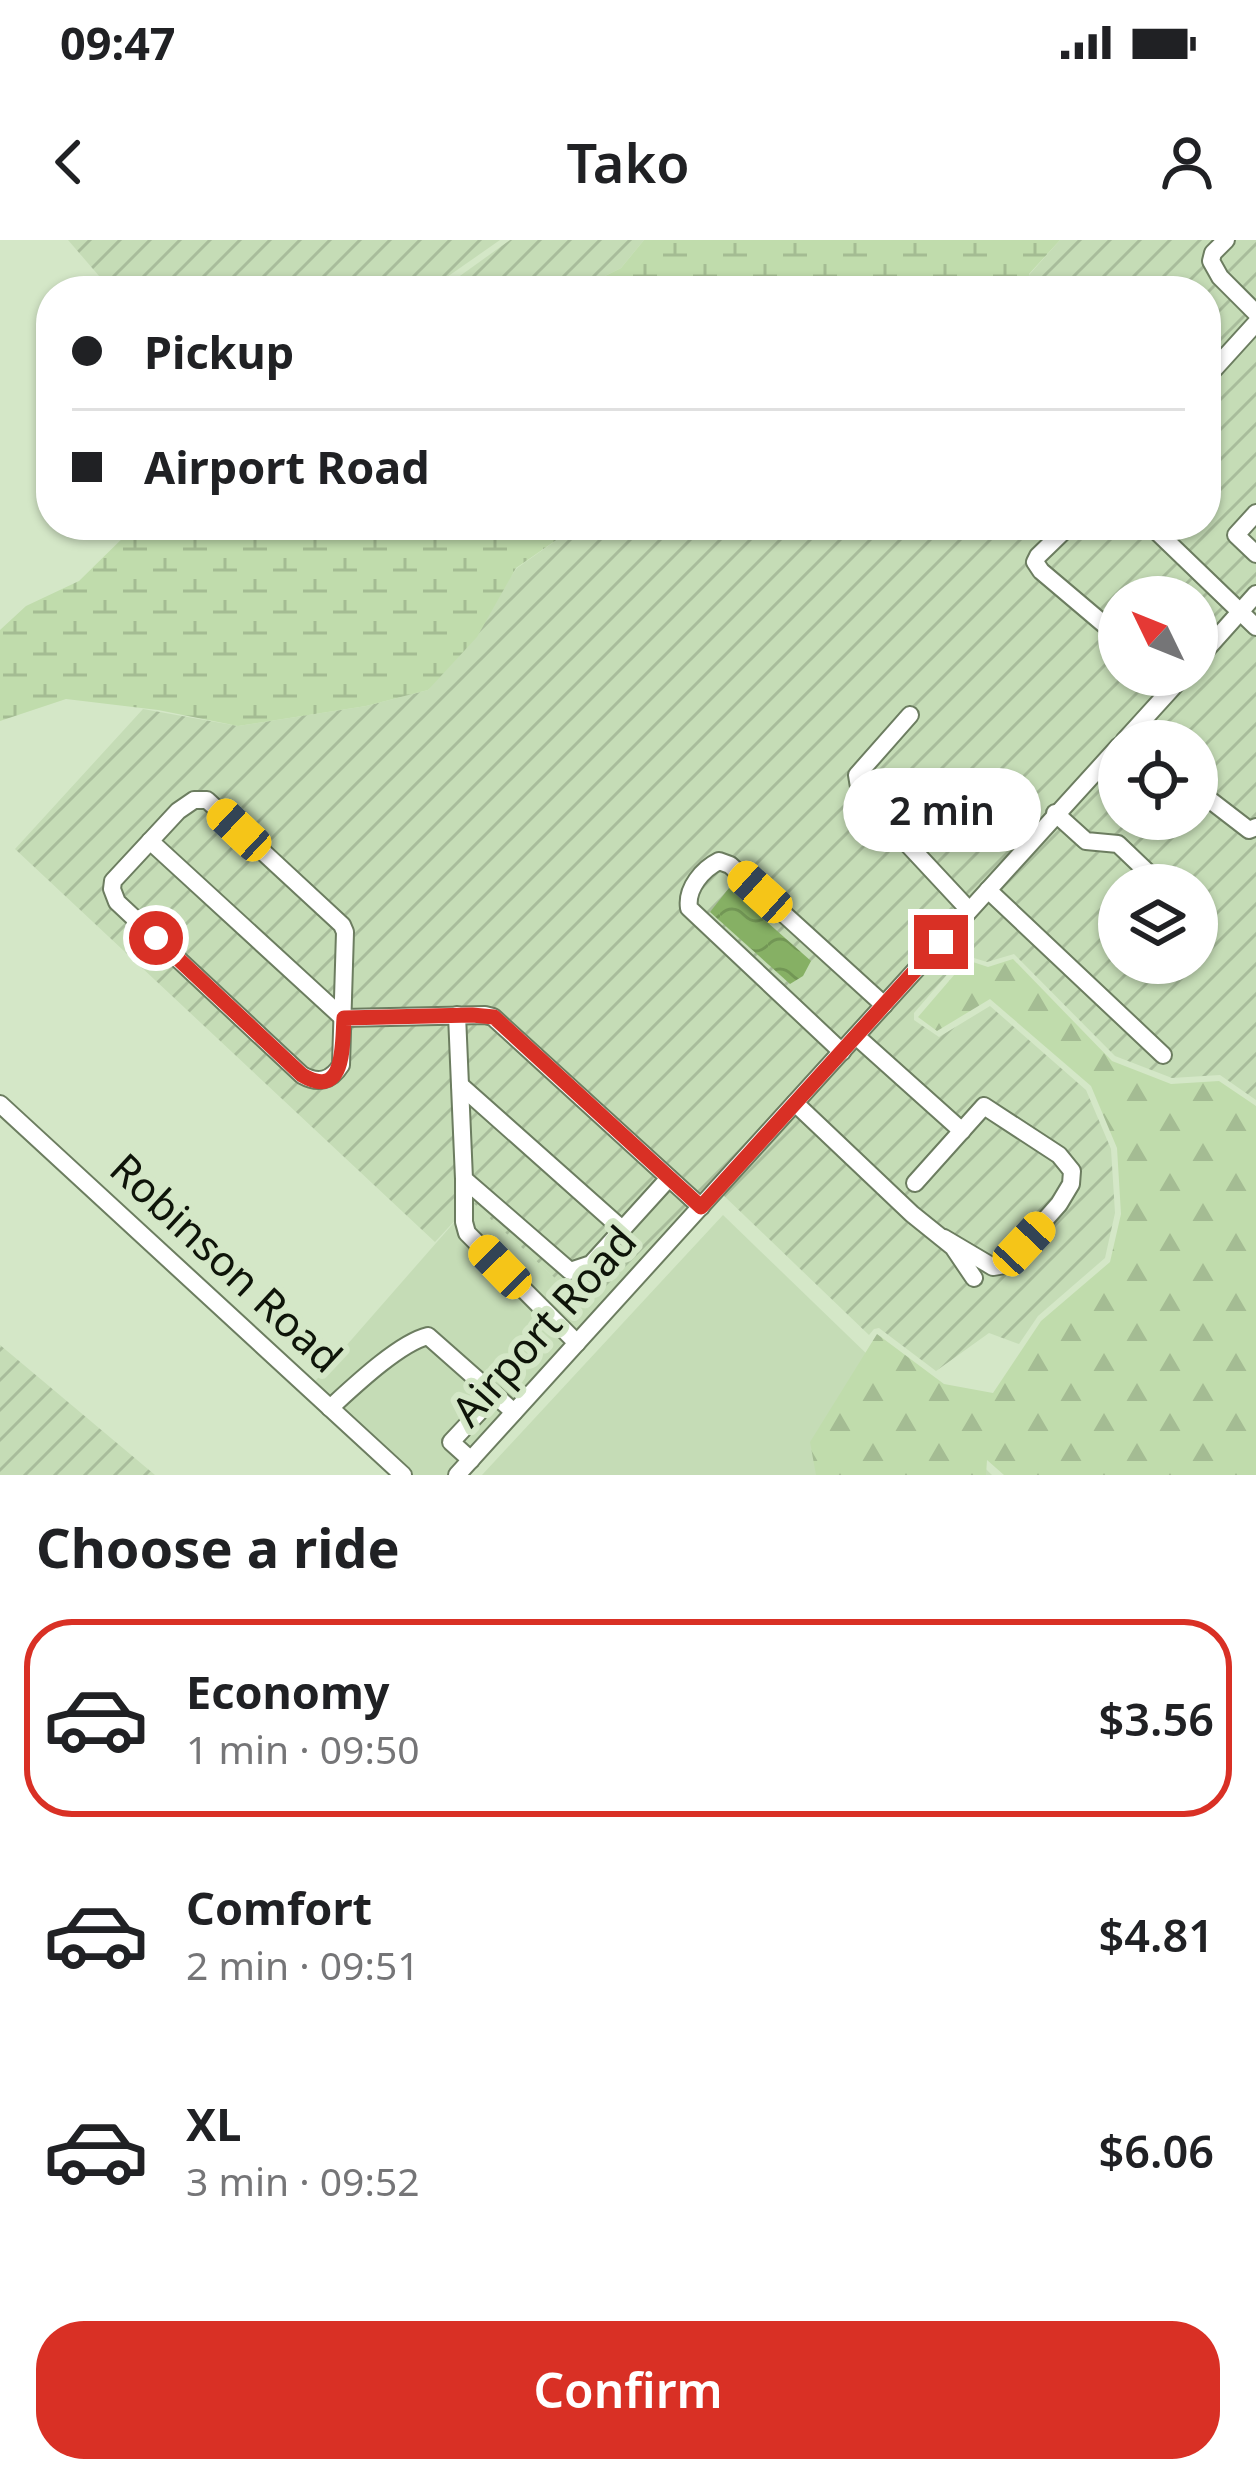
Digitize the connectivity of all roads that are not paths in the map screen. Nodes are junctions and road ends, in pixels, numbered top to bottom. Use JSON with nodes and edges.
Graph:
{"nodes":[{"id":1,"x":1226,"y":240,"type":"edge"},
{"id":2,"x":1219,"y":276,"type":"edge"},
{"id":3,"x":1221,"y":278,"type":"edge"},
{"id":4,"x":1256,"y":313,"type":"edge"},
{"id":5,"x":1256,"y":323,"type":"edge"},
{"id":6,"x":1221,"y":362,"type":"edge"},
{"id":7,"x":1256,"y":512,"type":"edge"},
{"id":8,"x":1055,"y":540,"type":"edge"},
{"id":9,"x":1165,"y":540,"type":"edge"},
{"id":10,"x":1256,"y":554,"type":"edge"},
{"id":11,"x":1256,"y":594,"type":"edge"},
{"id":12,"x":1240,"y":613,"type":"junction"},
{"id":13,"x":1098,"y":618,"type":"edge"},
{"id":14,"x":1256,"y":627,"type":"edge"},
{"id":15,"x":1218,"y":638,"type":"edge"},
{"id":16,"x":910,"y":715,"type":"dead end"},
{"id":17,"x":1098,"y":771,"type":"edge"},
{"id":18,"x":1218,"y":806,"type":"edge"},
{"id":19,"x":1055,"y":813,"type":"junction"},
{"id":20,"x":1256,"y":827,"type":"edge"},
{"id":21,"x":150,"y":841,"type":"junction"},
{"id":22,"x":1139,"y":864,"type":"edge"},
{"id":23,"x":988,"y":890,"type":"junction"},
{"id":24,"x":969,"y":910,"type":"junction"},
{"id":25,"x":884,"y":1004,"type":"junction"},
{"id":26,"x":457,"y":1015,"type":"junction"},
{"id":27,"x":344,"y":1018,"type":"junction"},
{"id":28,"x":856,"y":1036,"type":"junction"},
{"id":29,"x":842,"y":1052,"type":"junction"},
{"id":30,"x":1162,"y":1054,"type":"dead end"},
{"id":31,"x":460,"y":1085,"type":"junction"},
{"id":32,"x":795,"y":1103,"type":"junction"},
{"id":33,"x":0,"y":1104,"type":"edge"},
{"id":34,"x":962,"y":1131,"type":"junction"},
{"id":35,"x":669,"y":1178,"type":"junction"},
{"id":36,"x":464,"y":1179,"type":"junction"},
{"id":37,"x":914,"y":1183,"type":"dead end"},
{"id":38,"x":701,"y":1207,"type":"junction"},
{"id":39,"x":622,"y":1229,"type":"junction"},
{"id":40,"x":944,"y":1238,"type":"junction"},
{"id":41,"x":974,"y":1278,"type":"dead end"},
{"id":42,"x":577,"y":1343,"type":"junction"},
{"id":43,"x":495,"y":1395,"type":"junction"},
{"id":44,"x":330,"y":1408,"type":"junction"},
{"id":45,"x":514,"y":1412,"type":"junction"},
{"id":46,"x":471,"y":1460,"type":"junction"},
{"id":47,"x":403,"y":1475,"type":"edge"},
{"id":48,"x":457,"y":1475,"type":"edge"}],
"edges":[{"from":1,"to":2,"type":"street"},
{"from":3,"to":4,"type":"street"},
{"from":5,"to":6,"type":"street"},
{"from":7,"to":10,"type":"street"},
{"from":8,"to":13,"type":"street"},
{"from":9,"to":12,"type":"street"},
{"from":11,"to":12,"type":"street"},
{"from":12,"to":14,"type":"street"},
{"from":12,"to":15,"type":"street"},
{"from":16,"to":24,"type":"street"},
{"from":17,"to":19,"type":"street","name":"Airport Road"},
{"from":18,"to":20,"type":"street"},
{"from":19,"to":22,"type":"street"},
{"from":19,"to":23,"type":"street","name":"Airport Road"},
{"from":21,"to":27,"type":"street"},
{"from":21,"to":27,"type":"street"},
{"from":21,"to":27,"type":"street"},
{"from":23,"to":24,"type":"street","name":"Airport Road"},
{"from":23,"to":30,"type":"street"},
{"from":24,"to":25,"type":"street","name":"Airport Road"},
{"from":25,"to":28,"type":"street","name":"Airport Road"},
{"from":25,"to":29,"type":"street"},
{"from":26,"to":27,"type":"street"},
{"from":26,"to":31,"type":"street"},
{"from":26,"to":35,"type":"street"},
{"from":28,"to":29,"type":"street","name":"Airport Road"},
{"from":28,"to":34,"type":"street"},
{"from":29,"to":32,"type":"street","name":"Airport Road"},
{"from":31,"to":36,"type":"street"},
{"from":31,"to":39,"type":"street"},
{"from":32,"to":38,"type":"street","name":"Airport Road"},
{"from":32,"to":40,"type":"street"},
{"from":33,"to":44,"type":"street","name":"Robinson Road"},
{"from":34,"to":37,"type":"street"},
{"from":34,"to":40,"type":"street"},
{"from":35,"to":38,"type":"street"},
{"from":35,"to":39,"type":"street"},
{"from":36,"to":39,"type":"street"},
{"from":36,"to":42,"type":"street"},
{"from":38,"to":42,"type":"street","name":"Airport Road"},
{"from":40,"to":41,"type":"street"},
{"from":42,"to":45,"type":"street","name":"Airport Road"},
{"from":43,"to":44,"type":"street"},
{"from":43,"to":45,"type":"street"},
{"from":43,"to":46,"type":"street"},
{"from":44,"to":47,"type":"street","name":"Robinson Road"},
{"from":45,"to":46,"type":"street","name":"Airport Road"},
{"from":46,"to":48,"type":"street","name":"Airport Road"}]}
